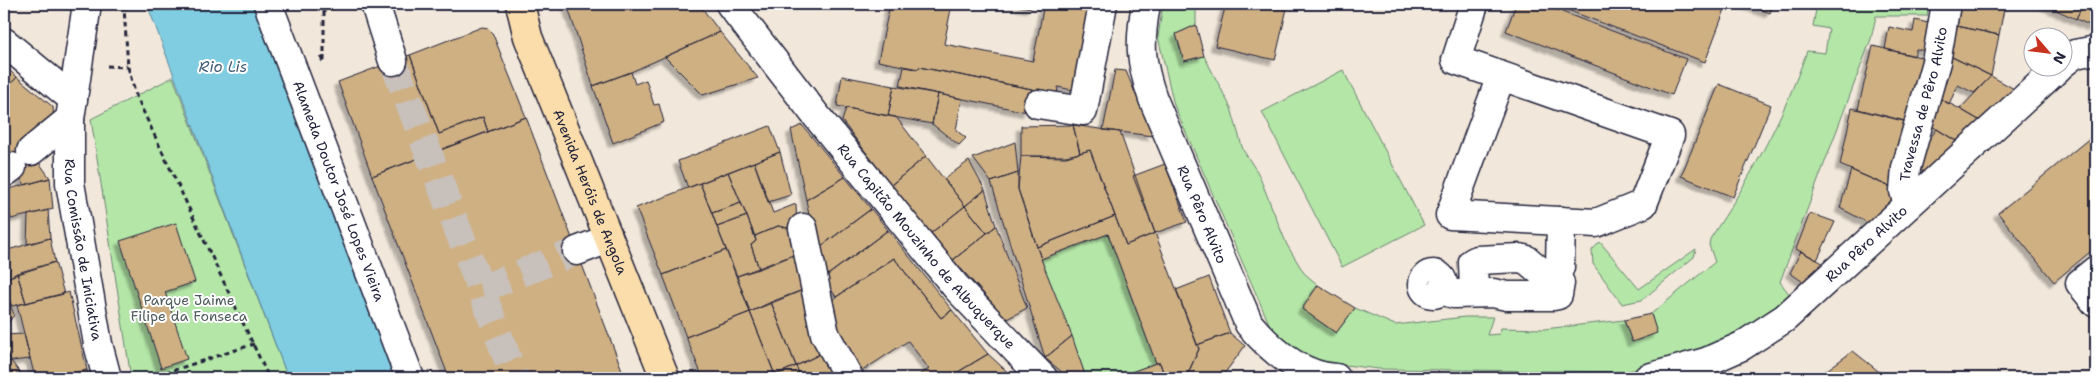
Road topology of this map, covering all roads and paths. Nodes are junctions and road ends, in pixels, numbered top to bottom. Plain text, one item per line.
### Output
1 (87, 4) edge
2 (136, 4) edge
3 (268, 4) edge
4 (324, 4) edge
5 (375, 4) edge
6 (520, 4) edge
7 (730, 4) edge
8 (1104, 4) edge
9 (1146, 4) edge
10 (1474, 4) edge
11 (1946, 4) edge
12 (4, 42) edge
13 (2096, 50) edge
14 (2072, 56) edge
15 (393, 61) tunnel mouth
16 (324, 64) dead end
17 (104, 66) dead end
18 (128, 67) junction
19 (1501, 76) junction
20 (2047, 78) edge
21 (1038, 104) dead end
22 (71, 109) junction
23 (15, 164) edge
24 (1908, 205) junction
25 (1561, 221) junction
26 (803, 228) dead end
27 (608, 239) junction
28 (576, 251) tunnel mouth
29 (2096, 270) edge
30 (1558, 275) junction
31 (1474, 280) junction
32 (1441, 284) dead end
33 (2096, 303) edge
34 (254, 344) junction
35 (163, 376) edge
36 (107, 378) edge
37 (138, 378) edge
38 (269, 378) edge
39 (410, 378) edge
40 (665, 378) edge
41 (849, 378) edge
42 (1043, 378) edge
43 (1336, 378) edge
44 (1648, 378) edge

1 - 22 street, Rua Comissão de Iniciativa
2 - 18 path
3 - 39 street, Alameda Doutor José Lopes Vieira
4 - 16 path
5 - 15 street
6 - 27 main road, Avenida Heróis de Angola
7 - 42 street, Rua Capitão Mouzinho de Albuquerque
8 - 21 street
9 - 43 street, Rua Pêro Alvito
10 - 19 street
11 - 24 street, Travessa de Pêro Alvito
12 - 22 street
13 - 14 street
17 - 18 path
18 - 34 path
19 - 25 street
19 - 25 street
20 - 24 street, Rua Pêro Alvito
22 - 23 street
22 - 36 street, Rua Comissão de Iniciativa
24 - 44 street, Rua Pêro Alvito
25 - 30 street
26 - 41 street
27 - 28 street
27 - 40 main road, Avenida Heróis de Angola
29 - 33 street
30 - 31 street
30 - 31 street
31 - 32 street
34 - 35 path
34 - 38 path
35 - 37 path

